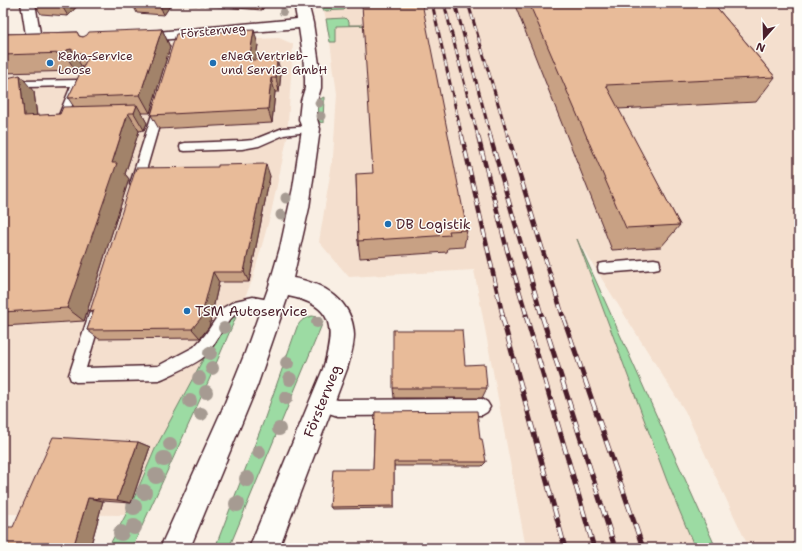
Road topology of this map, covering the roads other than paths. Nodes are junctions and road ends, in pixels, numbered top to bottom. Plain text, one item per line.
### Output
1 (28, 3) edge
2 (301, 3) edge
3 (306, 23) junction
4 (125, 38) edge
5 (71, 39) edge
6 (3, 88) edge
7 (163, 96) edge
8 (77, 120) edge
9 (311, 129) junction
10 (185, 147) dead end
11 (133, 193) edge
12 (654, 264) dead end
13 (604, 268) dead end
14 (277, 295) junction
15 (97, 307) edge
16 (321, 404) junction
17 (482, 407) dead end
18 (175, 548) edge
19 (264, 548) edge

1 - 5 street
2 - 3 street
3 - 4 street, Försterweg
3 - 9 street
6 - 8 lane
7 - 11 lane
9 - 10 lane
9 - 14 street
12 - 13 lane
14 - 15 lane
14 - 16 street, Försterweg
14 - 18 street
16 - 17 lane
16 - 19 street, Försterweg

